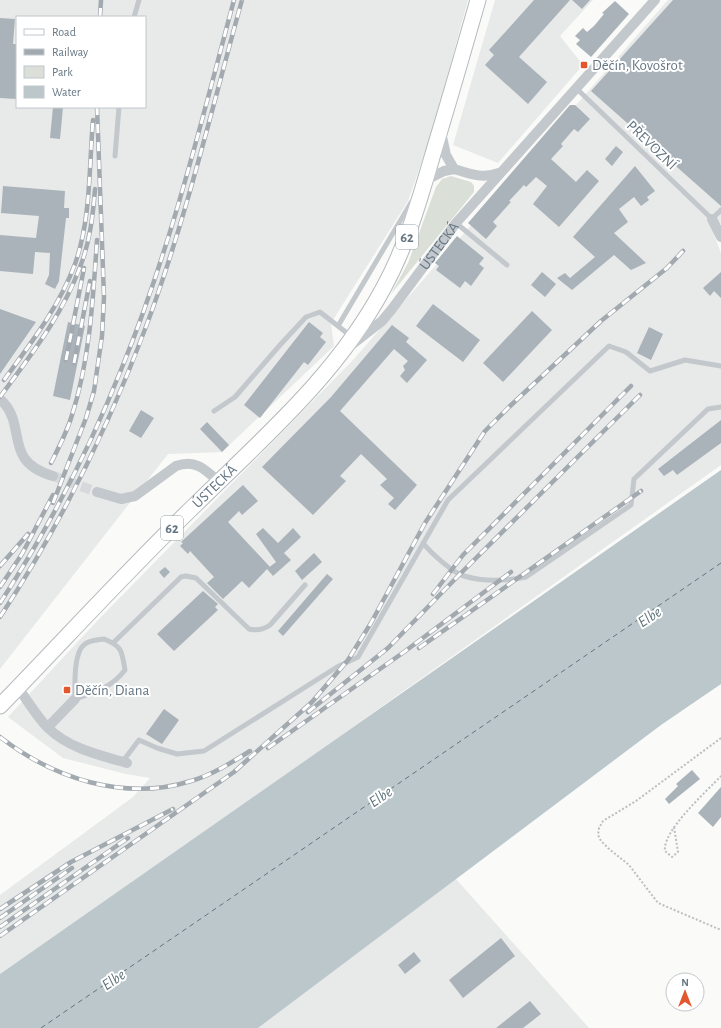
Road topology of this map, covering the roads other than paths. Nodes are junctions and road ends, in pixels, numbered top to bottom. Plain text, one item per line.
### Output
1 (139, 0) edge
2 (478, 0) edge
3 (655, 0) edge
4 (134, 16) edge
5 (575, 88) junction
6 (119, 108) edge
7 (441, 128) junction
8 (114, 156) dead end
9 (454, 169) junction
10 (499, 173) junction
11 (426, 180) junction
12 (721, 210) edge
13 (712, 220) junction
14 (456, 223) junction
15 (721, 238) edge
16 (507, 265) dead end
17 (338, 326) junction
18 (352, 338) junction
19 (344, 351) junction
20 (721, 366) edge
21 (0, 398) edge
22 (721, 407) edge
23 (214, 411) dead end
24 (52, 476) tunnel mouth
25 (218, 482) junction
26 (97, 492) tunnel mouth
27 (423, 543) junction
28 (305, 585) dead end
29 (113, 643) junction
30 (18, 688) junction
31 (75, 699) junction
32 (0, 706) edge
33 (48, 727) junction
34 (125, 762) joint

1 - 4 lane
2 - 7 main road, 62
3 - 5 street, ÚSTECKÁ
5 - 10 street, ÚSTECKÁ
5 - 13 lane, PŘEVOZNÍ
6 - 8 lane
7 - 9 street
7 - 11 main road, ÚSTECKÁ / 62
9 - 10 street
9 - 11 street
10 - 14 street, ÚSTECKÁ
11 - 17 lane
11 - 18 main road, ÚSTECKÁ / 62
12 - 13 lane
13 - 15 street
14 - 16 lane
14 - 19 street, ÚSTECKÁ
17 - 18 lane
17 - 23 lane
18 - 19 main road, ÚSTECKÁ / 62
19 - 25 main road, ÚSTECKÁ / 62
20 - 27 lane
21 - 24 street
22 - 27 lane
25 - 26 street
25 - 30 main road, ÚSTECKÁ / 62
27 - 34 lane
28 - 29 lane
29 - 31 lane
29 - 31 lane
30 - 32 main road, ÚSTECKÁ / 62
30 - 33 street
31 - 33 street
33 - 34 street

